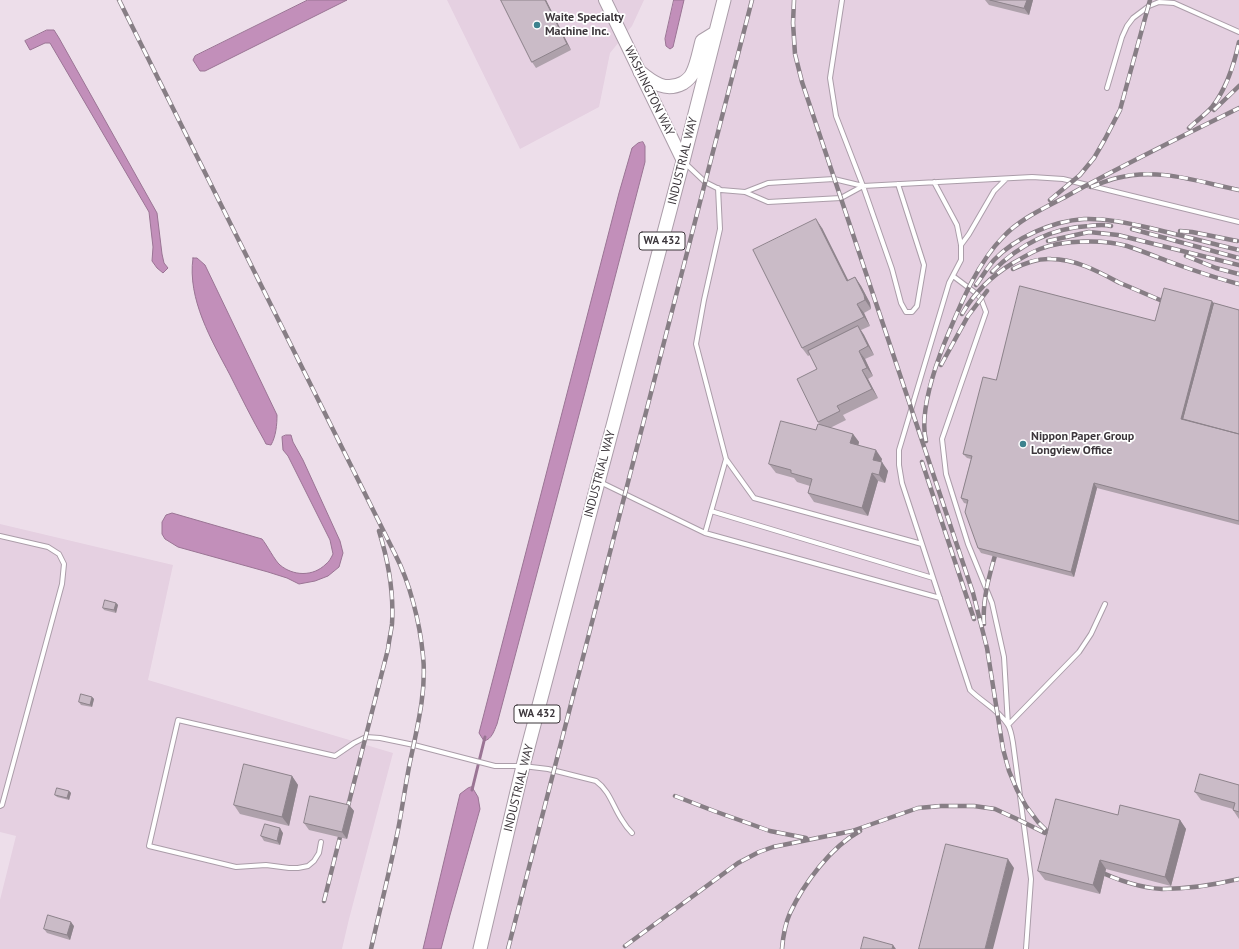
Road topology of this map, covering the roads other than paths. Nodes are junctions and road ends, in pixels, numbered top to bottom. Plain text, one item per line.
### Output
1 (724, 0) edge
2 (842, 0) edge
3 (608, 1) edge
4 (1239, 32) edge
5 (715, 34) junction
6 (640, 72) junction
7 (1107, 88) dead end
8 (683, 161) junction
9 (1006, 178) junction
10 (934, 182) junction
11 (898, 184) junction
12 (863, 186) junction
13 (718, 188) junction
14 (745, 192) junction
15 (1239, 222) edge
16 (961, 246) junction
17 (952, 276) junction
18 (726, 459) junction
19 (598, 481) junction
20 (712, 511) junction
21 (705, 533) junction
22 (0, 536) edge
23 (922, 544) junction
24 (933, 578) junction
25 (940, 598) junction
26 (1105, 604) dead end
27 (1008, 725) junction
28 (524, 766) junction
29 (0, 806) edge
30 (632, 833) dead end
31 (321, 842) dead end
32 (480, 949) edge
33 (1026, 949) edge

1 - 5 main road, INDUSTRIAL WAY / WA 432
2 - 12 lane
3 - 6 main road, WASHINGTON WAY
4 - 7 lane
5 - 6 main road
5 - 8 main road, INDUSTRIAL WAY / WA 432
6 - 8 main road, WASHINGTON WAY
8 - 13 lane
8 - 19 main road, INDUSTRIAL WAY / WA 432
9 - 10 lane
9 - 15 lane
9 - 16 lane
10 - 11 lane
10 - 16 lane
11 - 12 lane
11 - 12 lane
12 - 14 lane
12 - 14 lane
13 - 14 lane
13 - 18 lane
16 - 17 lane
17 - 23 lane
17 - 27 lane
18 - 20 lane
18 - 23 lane
19 - 21 lane
19 - 28 main road, INDUSTRIAL WAY / WA 432
20 - 21 lane
20 - 24 lane
21 - 25 lane
22 - 29 lane
23 - 24 lane
24 - 25 lane
25 - 27 lane
26 - 27 lane
27 - 33 lane
28 - 30 lane
28 - 31 lane
28 - 32 main road, INDUSTRIAL WAY / WA 432

